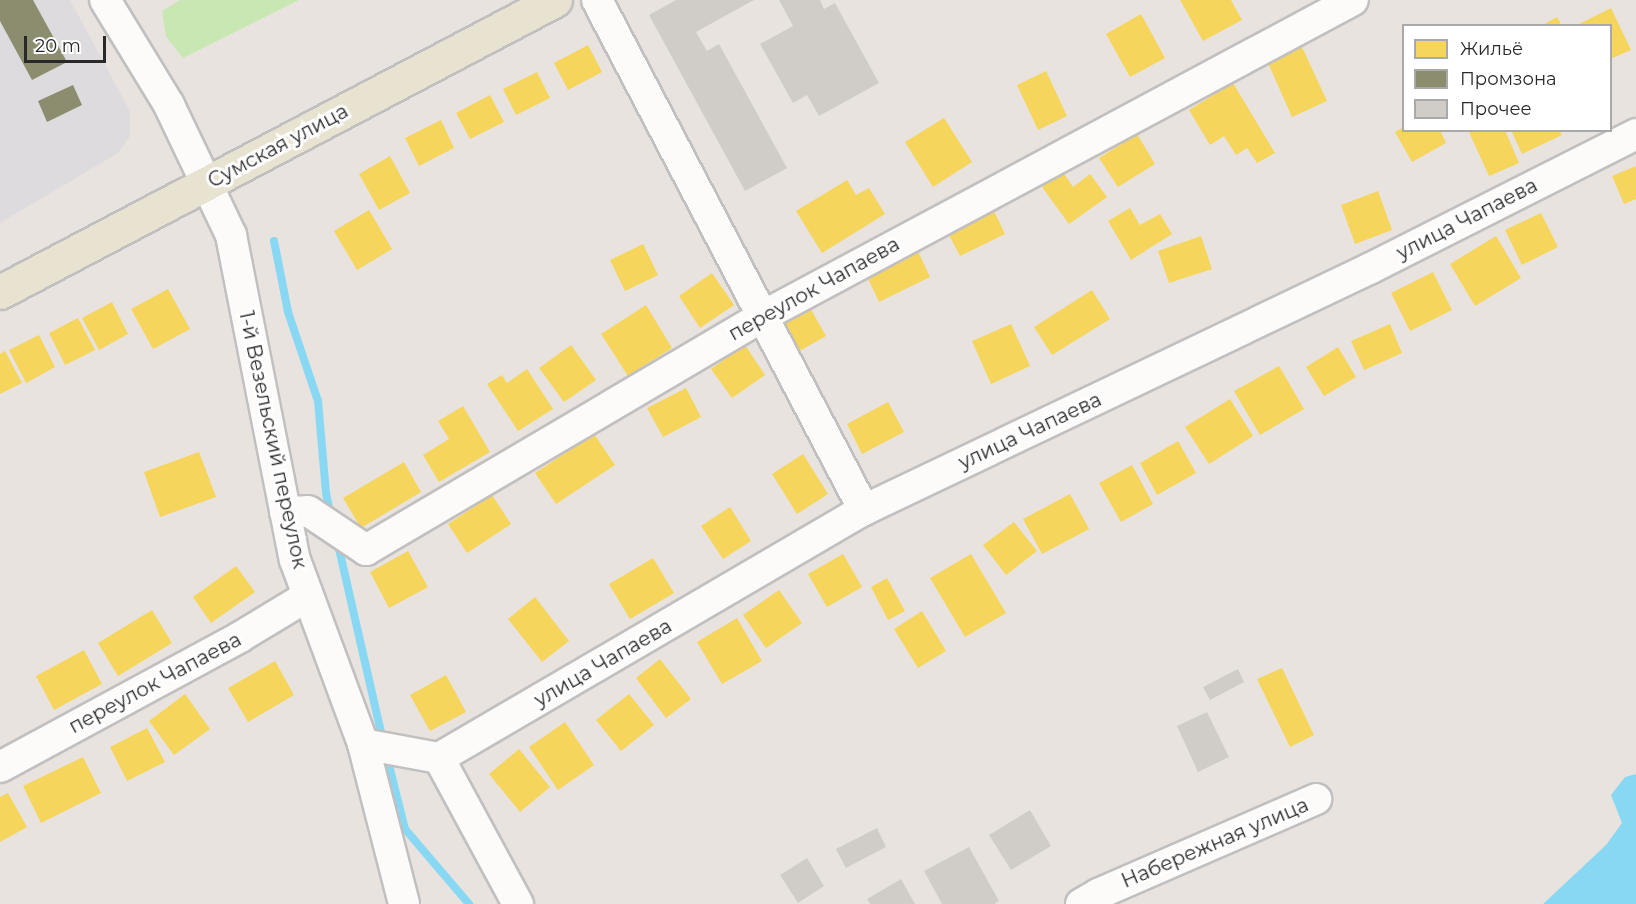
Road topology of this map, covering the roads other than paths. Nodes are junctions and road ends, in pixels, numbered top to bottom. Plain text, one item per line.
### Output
1 (105, 0) edge
2 (555, 0) edge
3 (597, 0) edge
4 (1353, 0) edge
5 (1636, 134) edge
6 (206, 183) junction
7 (0, 291) edge
8 (763, 316) junction
9 (864, 510) junction
10 (285, 512) junction
11 (308, 596) junction
12 (363, 744) junction
13 (439, 758) junction
14 (0, 767) edge
15 (1317, 799) dead end
16 (404, 904) edge
17 (518, 904) edge
18 (1081, 904) edge

1 - 6 street, 1-й Везельский переулок
2 - 6 main road, Сумская улица
3 - 8 street
4 - 8 street, переулок Чапаева
5 - 9 street, улица Чапаева
6 - 7 main road, Сумская улица
6 - 10 street, 1-й Везельский переулок
8 - 9 street
8 - 10 street, переулок Чапаева
9 - 13 street, улица Чапаева
10 - 11 street, 1-й Везельский переулок
11 - 12 street, 1-й Везельский переулок
11 - 14 street, переулок Чапаева
12 - 13 street
12 - 16 street, 1-й Везельский переулок
13 - 17 street
15 - 18 street, Набережная улица

